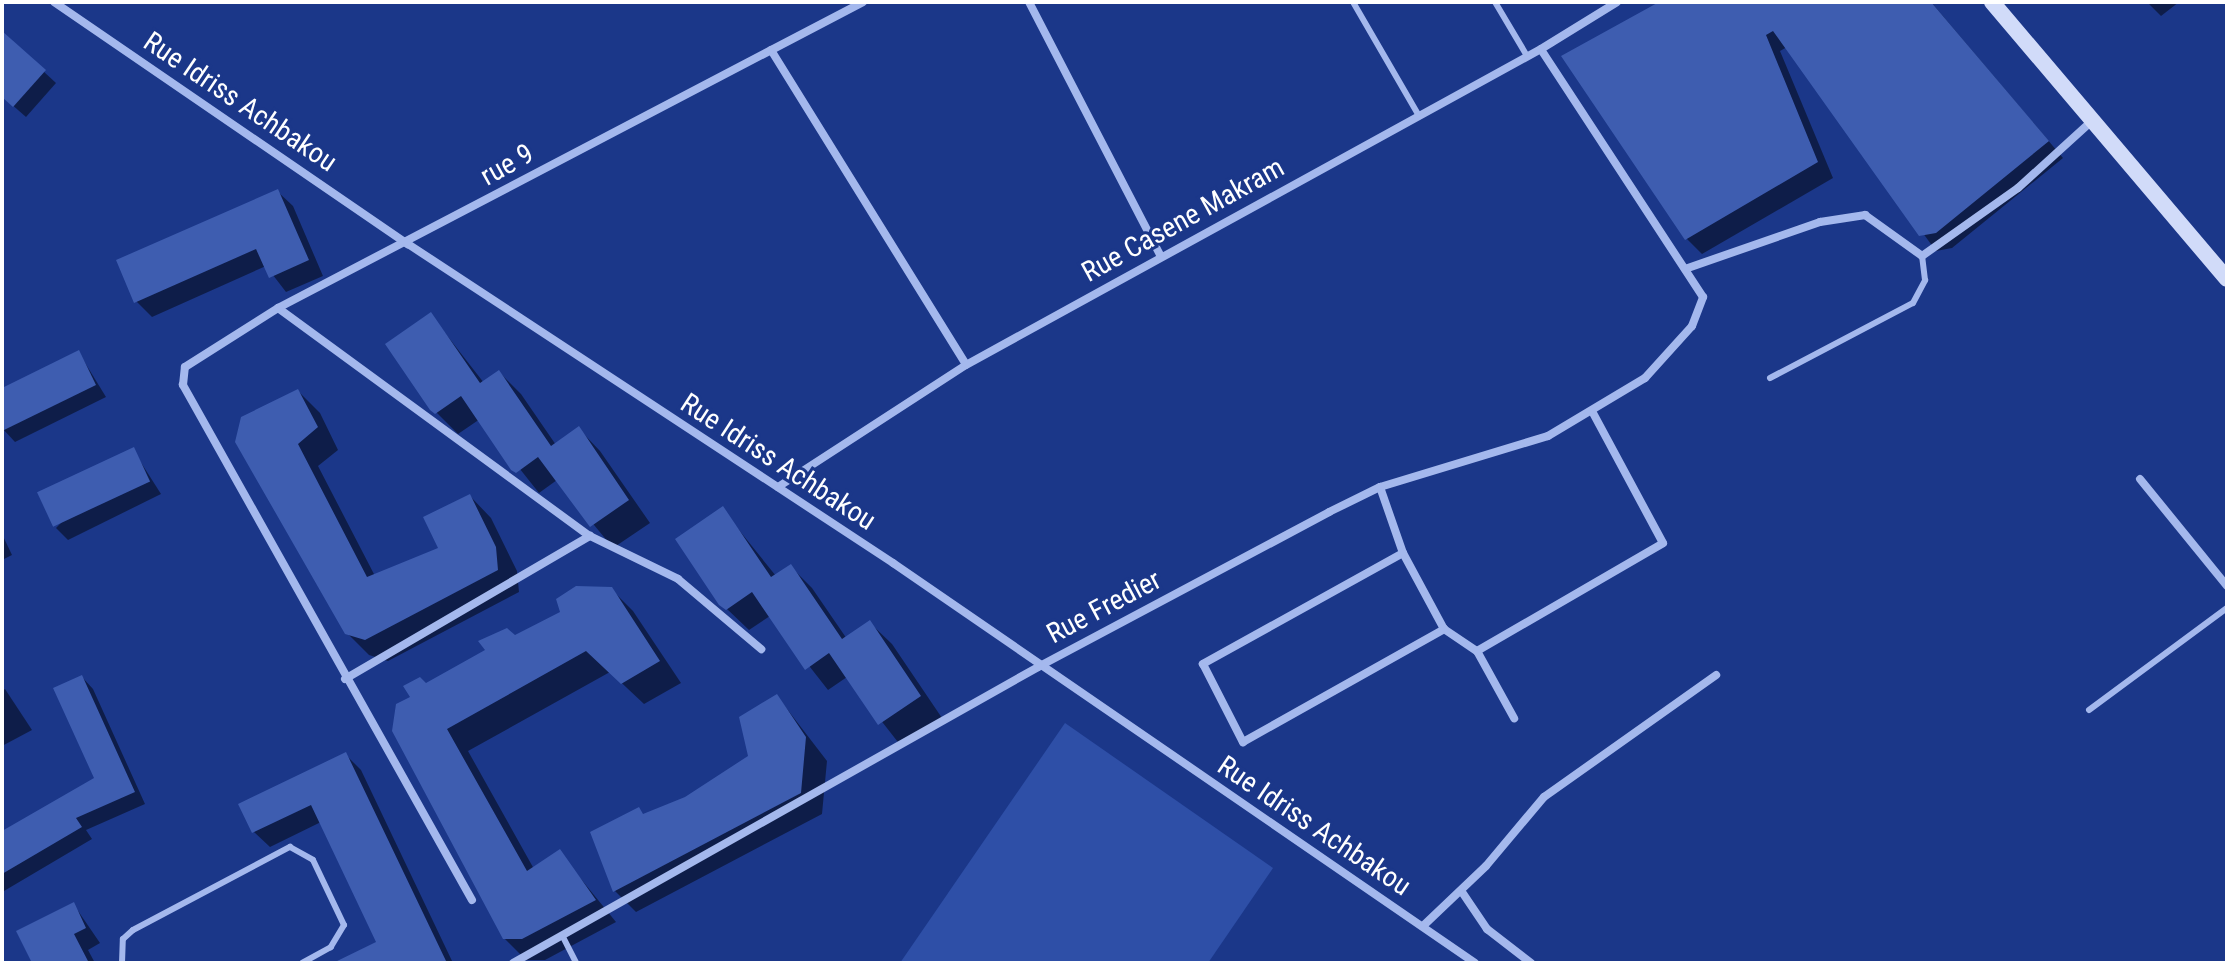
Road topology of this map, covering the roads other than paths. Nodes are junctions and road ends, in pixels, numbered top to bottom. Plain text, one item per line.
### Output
1 (54, 2) edge
2 (863, 2) edge
3 (1029, 2) edge
4 (1353, 2) edge
5 (1495, 2) edge
6 (1617, 2) edge
7 (1992, 2) edge
8 (1541, 49) junction
9 (771, 50) junction
10 (1527, 56) junction
11 (1419, 116) junction
12 (2092, 121) junction
13 (408, 244) junction
14 (1922, 256) junction
15 (1161, 257) junction
16 (1685, 269) junction
17 (2227, 279) edge
18 (278, 308) junction
19 (966, 365) junction
20 (1770, 378) dead end
21 (1593, 413) junction
22 (2140, 479) dead end
23 (778, 487) junction
24 (1380, 487) junction
25 (590, 536) junction
26 (1403, 553) junction
27 (2227, 586) edge
28 (2227, 608) edge
29 (1444, 629) junction
30 (761, 649) dead end
31 (1477, 651) junction
32 (1038, 667) junction
33 (1716, 675) dead end
34 (345, 679) junction
35 (2089, 710) dead end
36 (1514, 718) dead end
37 (1462, 892) junction
38 (472, 900) dead end
39 (1423, 926) junction
40 (562, 935) junction
41 (122, 963) edge
42 (302, 963) edge
43 (513, 963) edge
44 (576, 963) edge
45 (1475, 963) edge
46 (1531, 963) edge

1 - 13 street, Rue Idriss Achbakou
2 - 9 street, rue 9
3 - 15 street
4 - 11 lane
5 - 10 lane
6 - 8 street, Rue Casene Makram
7 - 12 street
8 - 10 street, Rue Casene Makram
8 - 16 street
9 - 13 street, rue 9
9 - 19 street
10 - 11 street, Rue Casene Makram
11 - 15 street, Rue Casene Makram
12 - 14 street
12 - 17 street
13 - 18 street, rue 9
13 - 23 street, Rue Idriss Achbakou
14 - 16 street
14 - 20 lane
15 - 19 street, Rue Casene Makram
16 - 21 street, Rue Fredier
18 - 25 street
18 - 34 street, rue 9
19 - 23 street, Rue Casene Makram
21 - 24 street, Rue Fredier
21 - 31 street
22 - 27 street
23 - 32 street, Rue Idriss Achbakou
24 - 26 street
24 - 32 street, Rue Fredier
25 - 30 street
25 - 34 street
26 - 29 street
26 - 29 street
28 - 35 lane
29 - 31 street
31 - 36 street
32 - 39 street, Rue Idriss Achbakou
32 - 40 street, Rue Fredier
33 - 37 street
34 - 38 street
37 - 39 street
37 - 46 street
39 - 45 street, Rue Idriss Achbakou
40 - 43 street, Rue Fredier
40 - 44 lane
41 - 42 lane

